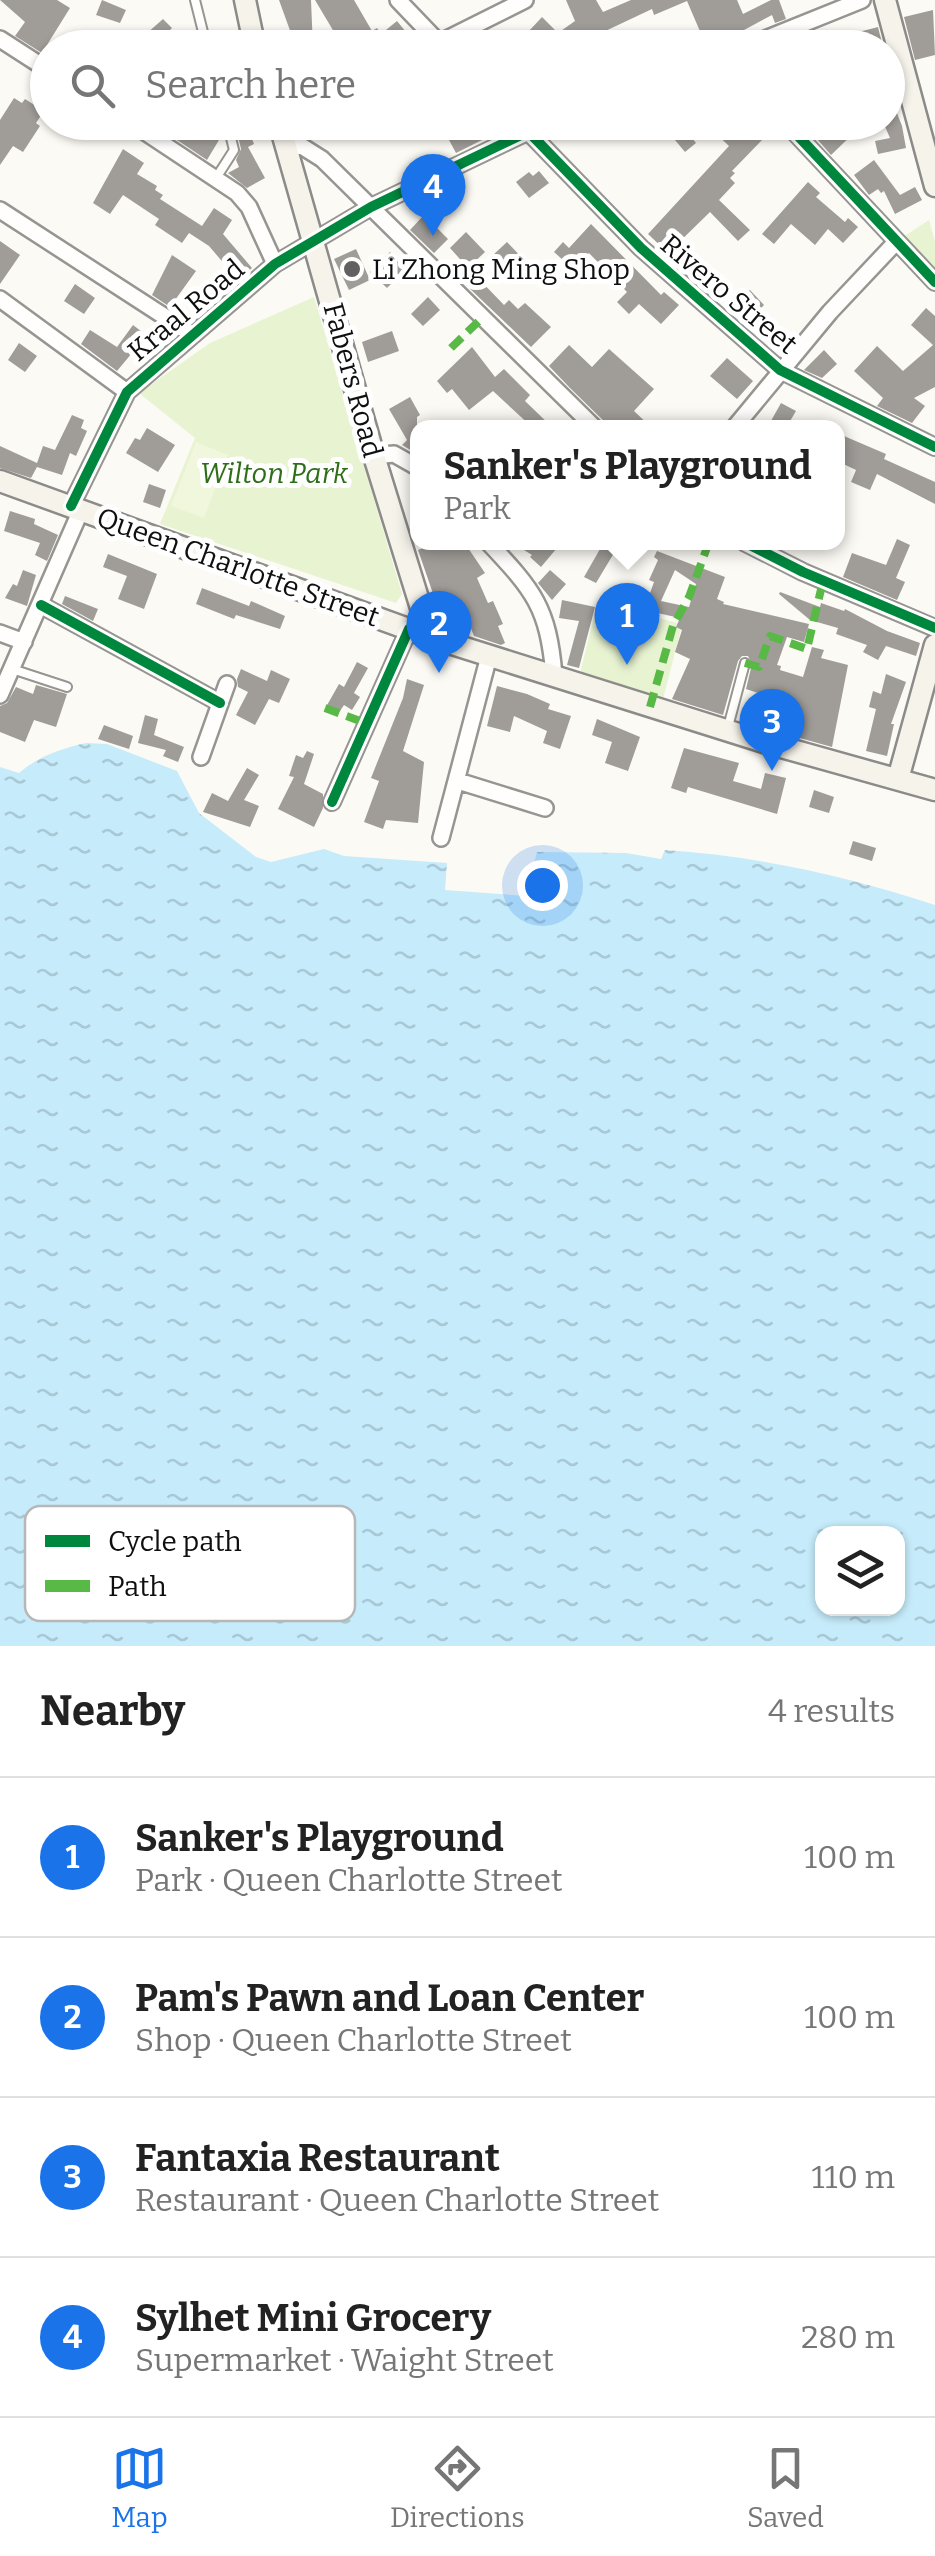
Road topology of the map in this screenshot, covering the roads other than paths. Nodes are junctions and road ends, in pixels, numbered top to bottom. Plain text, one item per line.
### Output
1 (195, 0) edge
2 (245, 0) edge
3 (398, 0) edge
4 (525, 0) edge
5 (862, 0) edge
6 (886, 0) edge
7 (202, 30) edge
8 (251, 30) edge
9 (427, 30) edge
10 (470, 30) edge
11 (788, 30) edge
12 (894, 30) edge
13 (0, 39) edge
14 (30, 58) edge
15 (905, 71) edge
16 (158, 140) edge
17 (232, 140) edge
18 (285, 140) edge
19 (497, 140) edge
20 (537, 140) edge
21 (802, 140) edge
22 (286, 144) junction
23 (216, 178) junction
24 (934, 179) edge
25 (370, 207) junction
26 (0, 210) edge
27 (315, 241) junction
28 (896, 242) junction
29 (276, 264) junction
30 (935, 282) edge
31 (0, 298) edge
32 (193, 335) junction
33 (780, 370) junction
34 (128, 392) junction
35 (579, 412) junction
36 (573, 420) edge
37 (586, 420) edge
38 (740, 420) edge
39 (935, 447) edge
40 (374, 456) junction
41 (410, 463) edge
42 (0, 481) edge
43 (76, 508) junction
44 (495, 550) edge
45 (760, 550) edge
46 (41, 605) junction
47 (409, 628) junction
48 (935, 628) edge
49 (0, 634) edge
50 (430, 637) junction
51 (24, 642) junction
52 (935, 644) edge
53 (489, 656) junction
54 (745, 664) dead end
55 (12, 668) junction
56 (554, 675) junction
57 (227, 684) dead end
58 (67, 688) dead end
59 (0, 695) edge
60 (220, 703) junction
61 (727, 731) junction
62 (200, 757) dead end
63 (898, 779) junction
64 (458, 781) junction
65 (935, 790) edge
66 (332, 802) dead end
67 (545, 808) dead end
68 (441, 838) dead end

1 - 7 lane
2 - 8 main road
3 - 9 street
4 - 10 street
5 - 11 street
6 - 12 main road
13 - 14 street
15 - 24 main road
16 - 23 street
17 - 23 lane
18 - 22 main road, Fabers Road
19 - 25 street, Kraal Road
20 - 33 street, Rivero Street
21 - 28 street
22 - 25 street
22 - 27 main road, Fabers Road
23 - 29 street
25 - 27 street, Kraal Road
25 - 35 street
26 - 32 street
27 - 29 street, Kraal Road
27 - 40 main road, Fabers Road
28 - 30 street
28 - 33 street
29 - 32 street, Kraal Road
31 - 34 street
32 - 34 street, Kraal Road
33 - 38 street
33 - 39 street, Rivero Street
34 - 43 street, Kraal Road
35 - 36 street
35 - 37 street
40 - 41 street
40 - 50 main road, Fabers Road
42 - 43 main road, Queen Charlotte Street
43 - 46 street, Kraal Road
43 - 47 main road, Queen Charlotte Street
44 - 56 street
45 - 48 street
46 - 51 street, Kraal Road
46 - 60 street
47 - 50 main road, Queen Charlotte Street
47 - 66 street
49 - 51 street
50 - 53 main road, Queen Charlotte Street
51 - 55 street, Kraal Road
52 - 63 main road
53 - 56 main road, Queen Charlotte Street
53 - 64 street
54 - 61 lane
55 - 58 lane
55 - 59 street, Kraal Road
56 - 61 main road, Queen Charlotte Street
57 - 60 street
60 - 62 street
61 - 63 main road, Queen Charlotte Street
63 - 65 main road, Queen Charlotte Street
64 - 67 street
64 - 68 street

